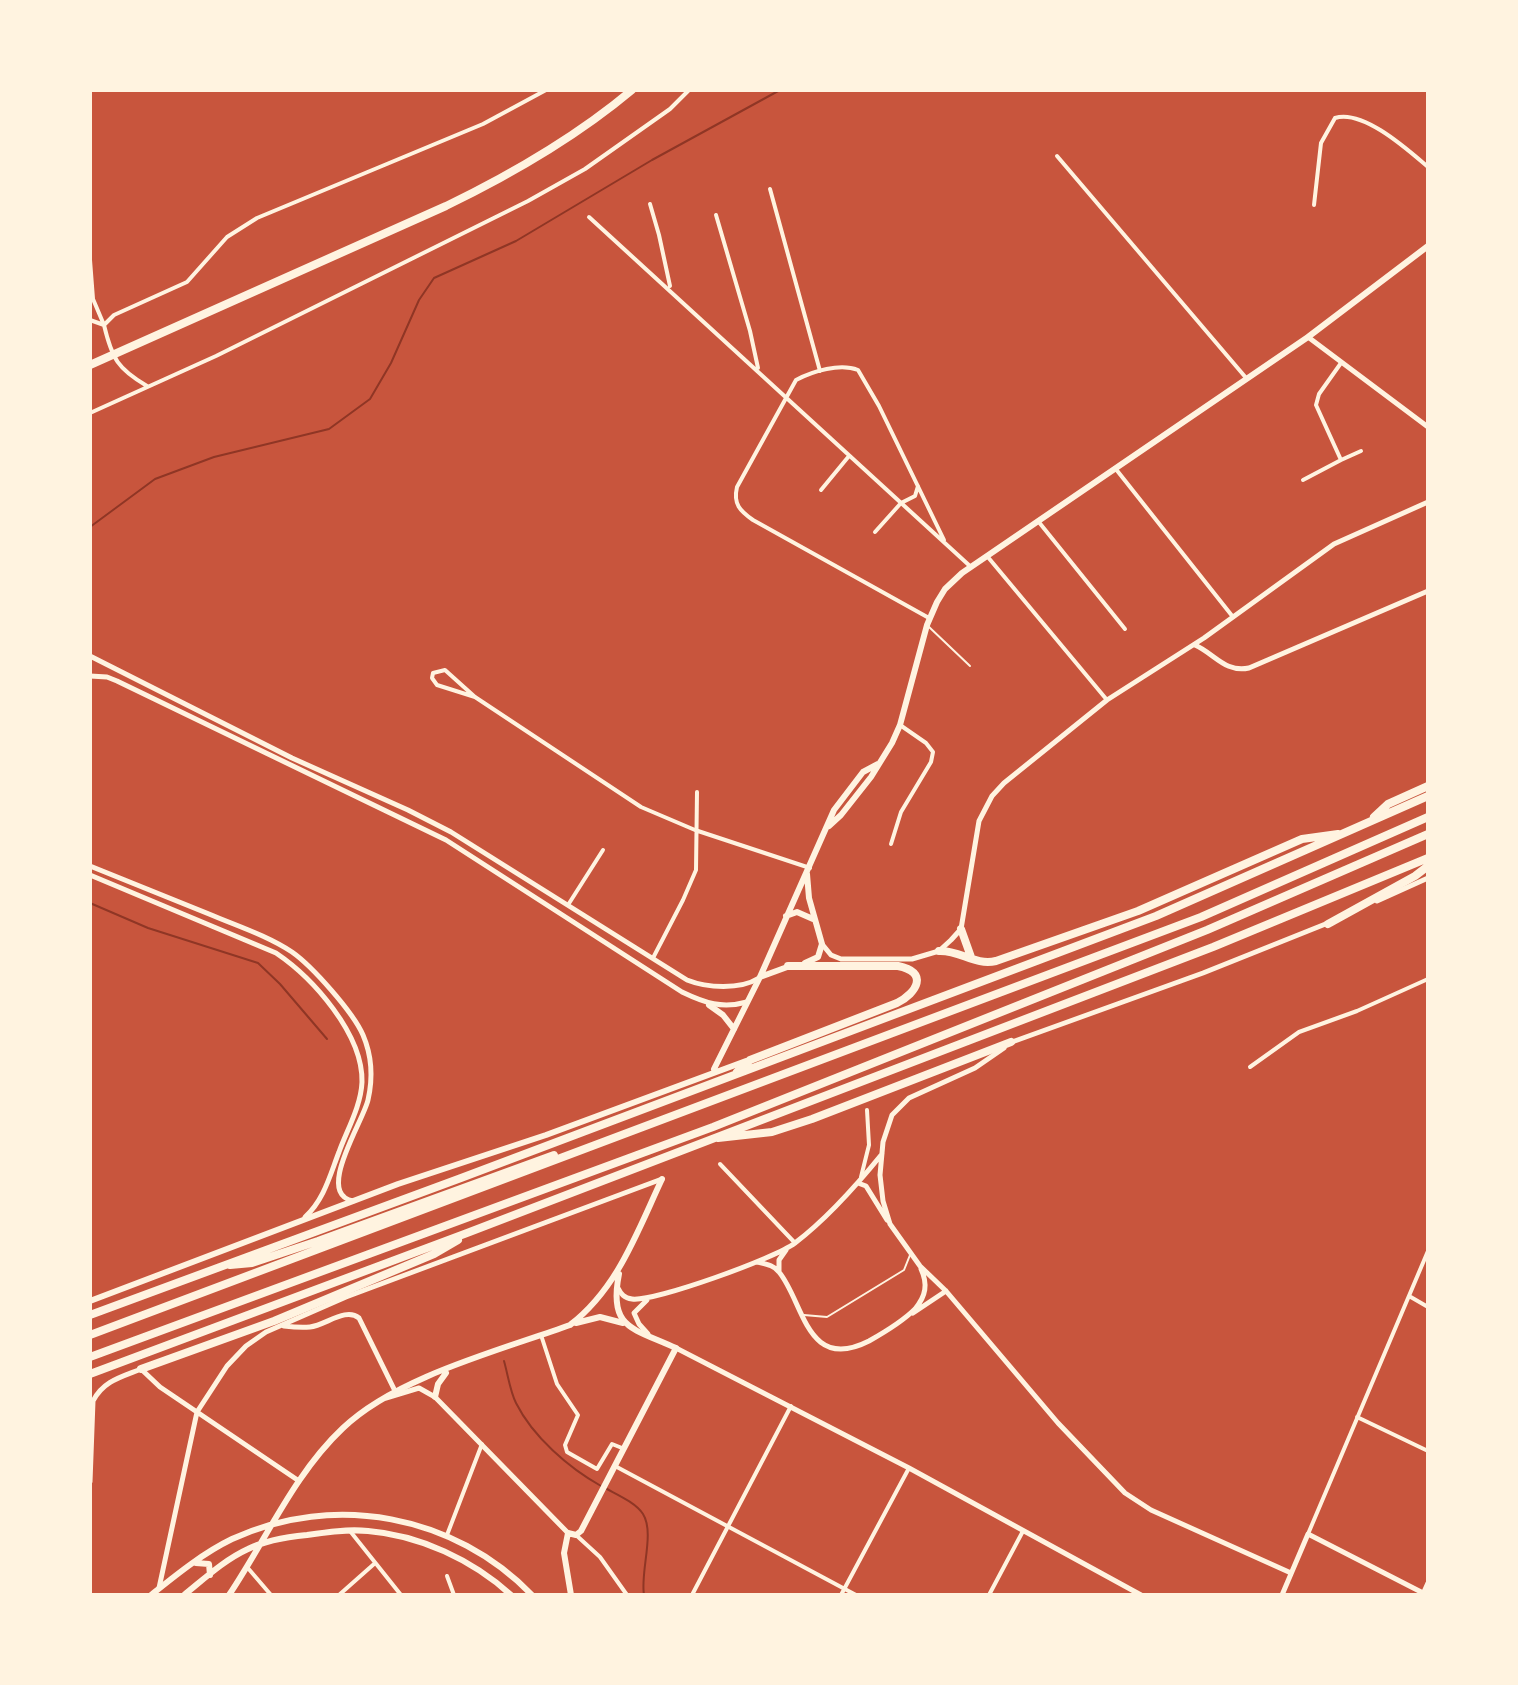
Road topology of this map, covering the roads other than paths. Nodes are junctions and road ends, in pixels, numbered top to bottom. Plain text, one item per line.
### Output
1 (546, 90) edge
2 (632, 90) edge
3 (689, 90) edge
4 (1057, 156) dead end
5 (1428, 167) edge
6 (770, 189) dead end
7 (650, 204) dead end
8 (1314, 205) dead end
9 (716, 215) dead end
10 (589, 217) dead end
11 (1428, 246) edge
12 (90, 260) edge
13 (670, 289) junction
14 (90, 320) edge
15 (104, 325) junction
16 (1308, 337) junction
17 (1341, 363) junction
18 (92, 364) edge
19 (758, 370) junction
20 (820, 371) junction
21 (1247, 379) junction
22 (147, 386) junction
23 (786, 398) junction
24 (90, 413) edge
25 (1428, 427) edge
26 (1361, 451) dead end
27 (849, 456) junction
28 (1341, 460) junction
29 (1115, 468) junction
30 (1303, 480) dead end
31 (918, 485) junction
32 (821, 490) dead end
33 (1428, 502) edge
34 (901, 503) junction
35 (1038, 521) junction
36 (875, 532) dead end
37 (944, 540) junction
38 (987, 556) junction
39 (971, 567) junction
40 (1428, 591) edge
41 (1234, 617) junction
42 (928, 622) junction
43 (1125, 629) dead end
44 (1204, 638) junction
45 (1194, 645) junction
46 (1210, 652) junction
47 (90, 656) edge
48 (970, 666) dead end
49 (90, 676) edge
50 (475, 697) junction
51 (1107, 700) junction
52 (900, 725) junction
53 (1428, 786) edge
54 (697, 792) dead end
55 (1428, 796) edge
56 (1428, 817) edge
57 (1366, 824) junction
58 (695, 830) junction
59 (1346, 833) junction
60 (1428, 834) edge
61 (891, 844) dead end
62 (603, 850) dead end
63 (1428, 858) edge
64 (90, 866) edge
65 (1428, 866) edge
66 (808, 871) junction
67 (90, 875) edge
68 (1428, 878) edge
69 (568, 905) junction
70 (786, 916) junction
71 (813, 919) junction
72 (1328, 924) junction
73 (607, 929) junction
74 (961, 929) junction
75 (599, 940) junction
76 (822, 944) junction
77 (939, 951) junction
78 (653, 958) junction
79 (974, 961) junction
80 (788, 966) junction
81 (760, 977) junction
82 (1428, 979) edge
83 (688, 980) junction
84 (682, 992) junction
85 (748, 1002) junction
86 (709, 1005) junction
87 (734, 1029) junction
88 (1011, 1042) junction
89 (750, 1060) junction
90 (1250, 1067) dead end
91 (714, 1069) dead end
92 (734, 1075) junction
93 (867, 1110) dead end
94 (710, 1139) junction
95 (581, 1151) junction
96 (882, 1154) junction
97 (720, 1164) dead end
98 (662, 1179) joint
99 (858, 1183) junction
100 (354, 1201) junction
101 (297, 1223) junction
102 (890, 1224) junction
103 (467, 1233) junction
104 (795, 1243) junction
105 (787, 1249) junction
106 (1428, 1251) edge
107 (911, 1252) junction
108 (756, 1261) junction
109 (220, 1266) junction
110 (920, 1266) junction
111 (620, 1267) junction
112 (779, 1272) junction
113 (617, 1283) junction
114 (946, 1291) junction
115 (1409, 1296) junction
116 (651, 1297) junction
117 (90, 1301) edge
118 (1428, 1307) edge
119 (799, 1313) junction
120 (90, 1315) edge
121 (906, 1318) junction
122 (626, 1324) junction
123 (570, 1325) junction
124 (279, 1326) junction
125 (648, 1334) junction
126 (90, 1335) edge
127 (541, 1335) junction
128 (676, 1348) junction
129 (90, 1357) edge
130 (452, 1368) junction
131 (141, 1369) junction
132 (90, 1374) edge
133 (396, 1393) junction
134 (435, 1397) junction
135 (385, 1398) junction
136 (791, 1406) junction
137 (197, 1412) junction
138 (1357, 1417) junction
139 (482, 1444) junction
140 (622, 1448) junction
141 (1428, 1451) edge
142 (613, 1465) junction
143 (909, 1468) junction
144 (90, 1482) edge
145 (301, 1482) junction
146 (279, 1513) junction
147 (340, 1516) junction
148 (281, 1523) junction
149 (271, 1525) junction
150 (727, 1527) junction
151 (583, 1529) junction
152 (350, 1531) junction
153 (367, 1531) junction
154 (1023, 1531) junction
155 (326, 1532) junction
156 (568, 1533) junction
157 (1308, 1534) junction
158 (447, 1535) junction
159 (576, 1535) junction
160 (287, 1537) junction
161 (261, 1544) junction
162 (364, 1546) junction
163 (591, 1548) junction
164 (194, 1563) junction
165 (374, 1564) junction
166 (247, 1567) junction
167 (1291, 1573) junction
168 (210, 1575) junction
169 (447, 1576) dead end
170 (1428, 1583) edge
171 (844, 1588) junction
172 (159, 1589) junction
173 (1425, 1594) edge
174 (151, 1595) edge
175 (184, 1595) edge
176 (229, 1595) edge
177 (271, 1595) edge
178 (339, 1595) edge
179 (401, 1595) edge
180 (454, 1595) edge
181 (511, 1595) edge
182 (532, 1595) edge
183 (571, 1595) edge
184 (627, 1595) edge
185 (692, 1595) edge
186 (841, 1595) edge
187 (856, 1595) edge
188 (989, 1595) edge
189 (1141, 1595) edge
190 (1282, 1595) edge

1 - 15 street
2 - 18 highway
3 - 22 street
4 - 21 street
5 - 8 street
6 - 20 street
7 - 13 street
9 - 19 street
10 - 13 street
11 - 16 main road
12 - 15 street
13 - 19 street
14 - 15 street
15 - 22 street
16 - 17 street
16 - 21 main road
17 - 25 street
17 - 28 street
19 - 23 street
20 - 23 street
20 - 31 street
21 - 29 main road
22 - 24 street
23 - 27 street
23 - 42 street
26 - 28 street
27 - 32 street
27 - 34 street
28 - 30 street
29 - 35 main road
29 - 41 street
31 - 34 street
31 - 37 street
33 - 41 street
34 - 36 street
34 - 37 street
35 - 38 main road
35 - 43 street
37 - 39 street
38 - 39 main road
38 - 51 street
39 - 42 main road
40 - 46 street
41 - 44 street
42 - 48 lane
42 - 52 main road
44 - 45 street
44 - 46 street
45 - 46 street
45 - 51 street
47 - 69 street
49 - 75 street
50 - 50 street
50 - 58 street
51 - 74 street
52 - 61 street
52 - 66 main road
53 - 57 highway
54 - 58 street
55 - 57 highway
56 - 95 highway
57 - 59 highway
58 - 66 street
58 - 78 street
59 - 79 highway
59 - 92 highway
60 - 129 highway
62 - 69 street
63 - 94 highway
64 - 100 street
65 - 72 highway
66 - 70 main road
66 - 71 main road
67 - 101 street
68 - 72 street
69 - 73 street
70 - 71 main road
70 - 81 main road
71 - 76 main road
72 - 88 street
73 - 75 street
73 - 78 street
74 - 77 street
74 - 79 highway
75 - 84 street
76 - 77 street
76 - 80 main road
77 - 79 highway
78 - 83 street
80 - 81 main road
80 - 89 highway
81 - 83 street
81 - 85 main road
82 - 90 street
83 - 84 street
84 - 86 street
85 - 86 street
85 - 87 main road
86 - 87 main road
87 - 91 main road
88 - 94 highway
88 - 96 street
89 - 92 highway
89 - 100 main road
92 - 109 highway
93 - 99 street
94 - 103 highway
95 - 109 highway
95 - 126 highway
96 - 99 street
96 - 102 street
97 - 104 street
98 - 111 main road
98 - 124 street
99 - 102 street
99 - 104 street
100 - 101 main road
101 - 117 main road
102 - 107 street
103 - 131 highway
103 - 132 highway
104 - 105 street
105 - 108 street
105 - 112 street
106 - 115 street
107 - 110 street
107 - 119 lane
108 - 112 street
108 - 116 street
109 - 120 highway
110 - 114 street
110 - 121 street
111 - 113 main road
111 - 123 main road
112 - 119 street
113 - 116 street
113 - 122 main road
114 - 121 street
114 - 167 street
115 - 118 street
115 - 138 street
116 - 125 street
119 - 121 street
122 - 123 main road
122 - 125 main road
123 - 127 main road
124 - 133 street
124 - 137 street
125 - 128 main road
127 - 130 main road
127 - 140 street
128 - 136 street
128 - 140 main road
130 - 133 main road
130 - 134 main road
131 - 137 street
131 - 144 street
133 - 135 main road
134 - 135 street
134 - 139 street
135 - 145 main road
136 - 143 street
136 - 150 street
137 - 145 street
137 - 172 street
138 - 141 street
138 - 157 street
139 - 156 street
139 - 158 street
140 - 142 main road
142 - 150 street
142 - 151 main road
143 - 154 street
143 - 171 street
145 - 146 main road
146 - 148 main road
146 - 149 main road
147 - 148 main road
147 - 155 main road
147 - 158 main road
148 - 149 main road
148 - 160 main road
149 - 161 main road
149 - 164 main road
150 - 171 street
150 - 185 street
151 - 159 main road
151 - 163 street
152 - 153 main road
152 - 155 main road
152 - 162 street
153 - 162 street
153 - 181 main road
154 - 188 street
154 - 189 street
155 - 160 main road
156 - 159 main road
156 - 183 main road
157 - 167 street
157 - 173 street
158 - 182 main road
159 - 163 street
160 - 161 main road
161 - 166 main road
161 - 168 main road
162 - 165 street
163 - 184 street
164 - 168 main road
164 - 172 main road
165 - 178 street
165 - 179 street
166 - 176 main road
166 - 177 street
167 - 190 street
168 - 175 main road
169 - 180 street
170 - 173 street
171 - 186 street
171 - 187 street
172 - 174 main road

